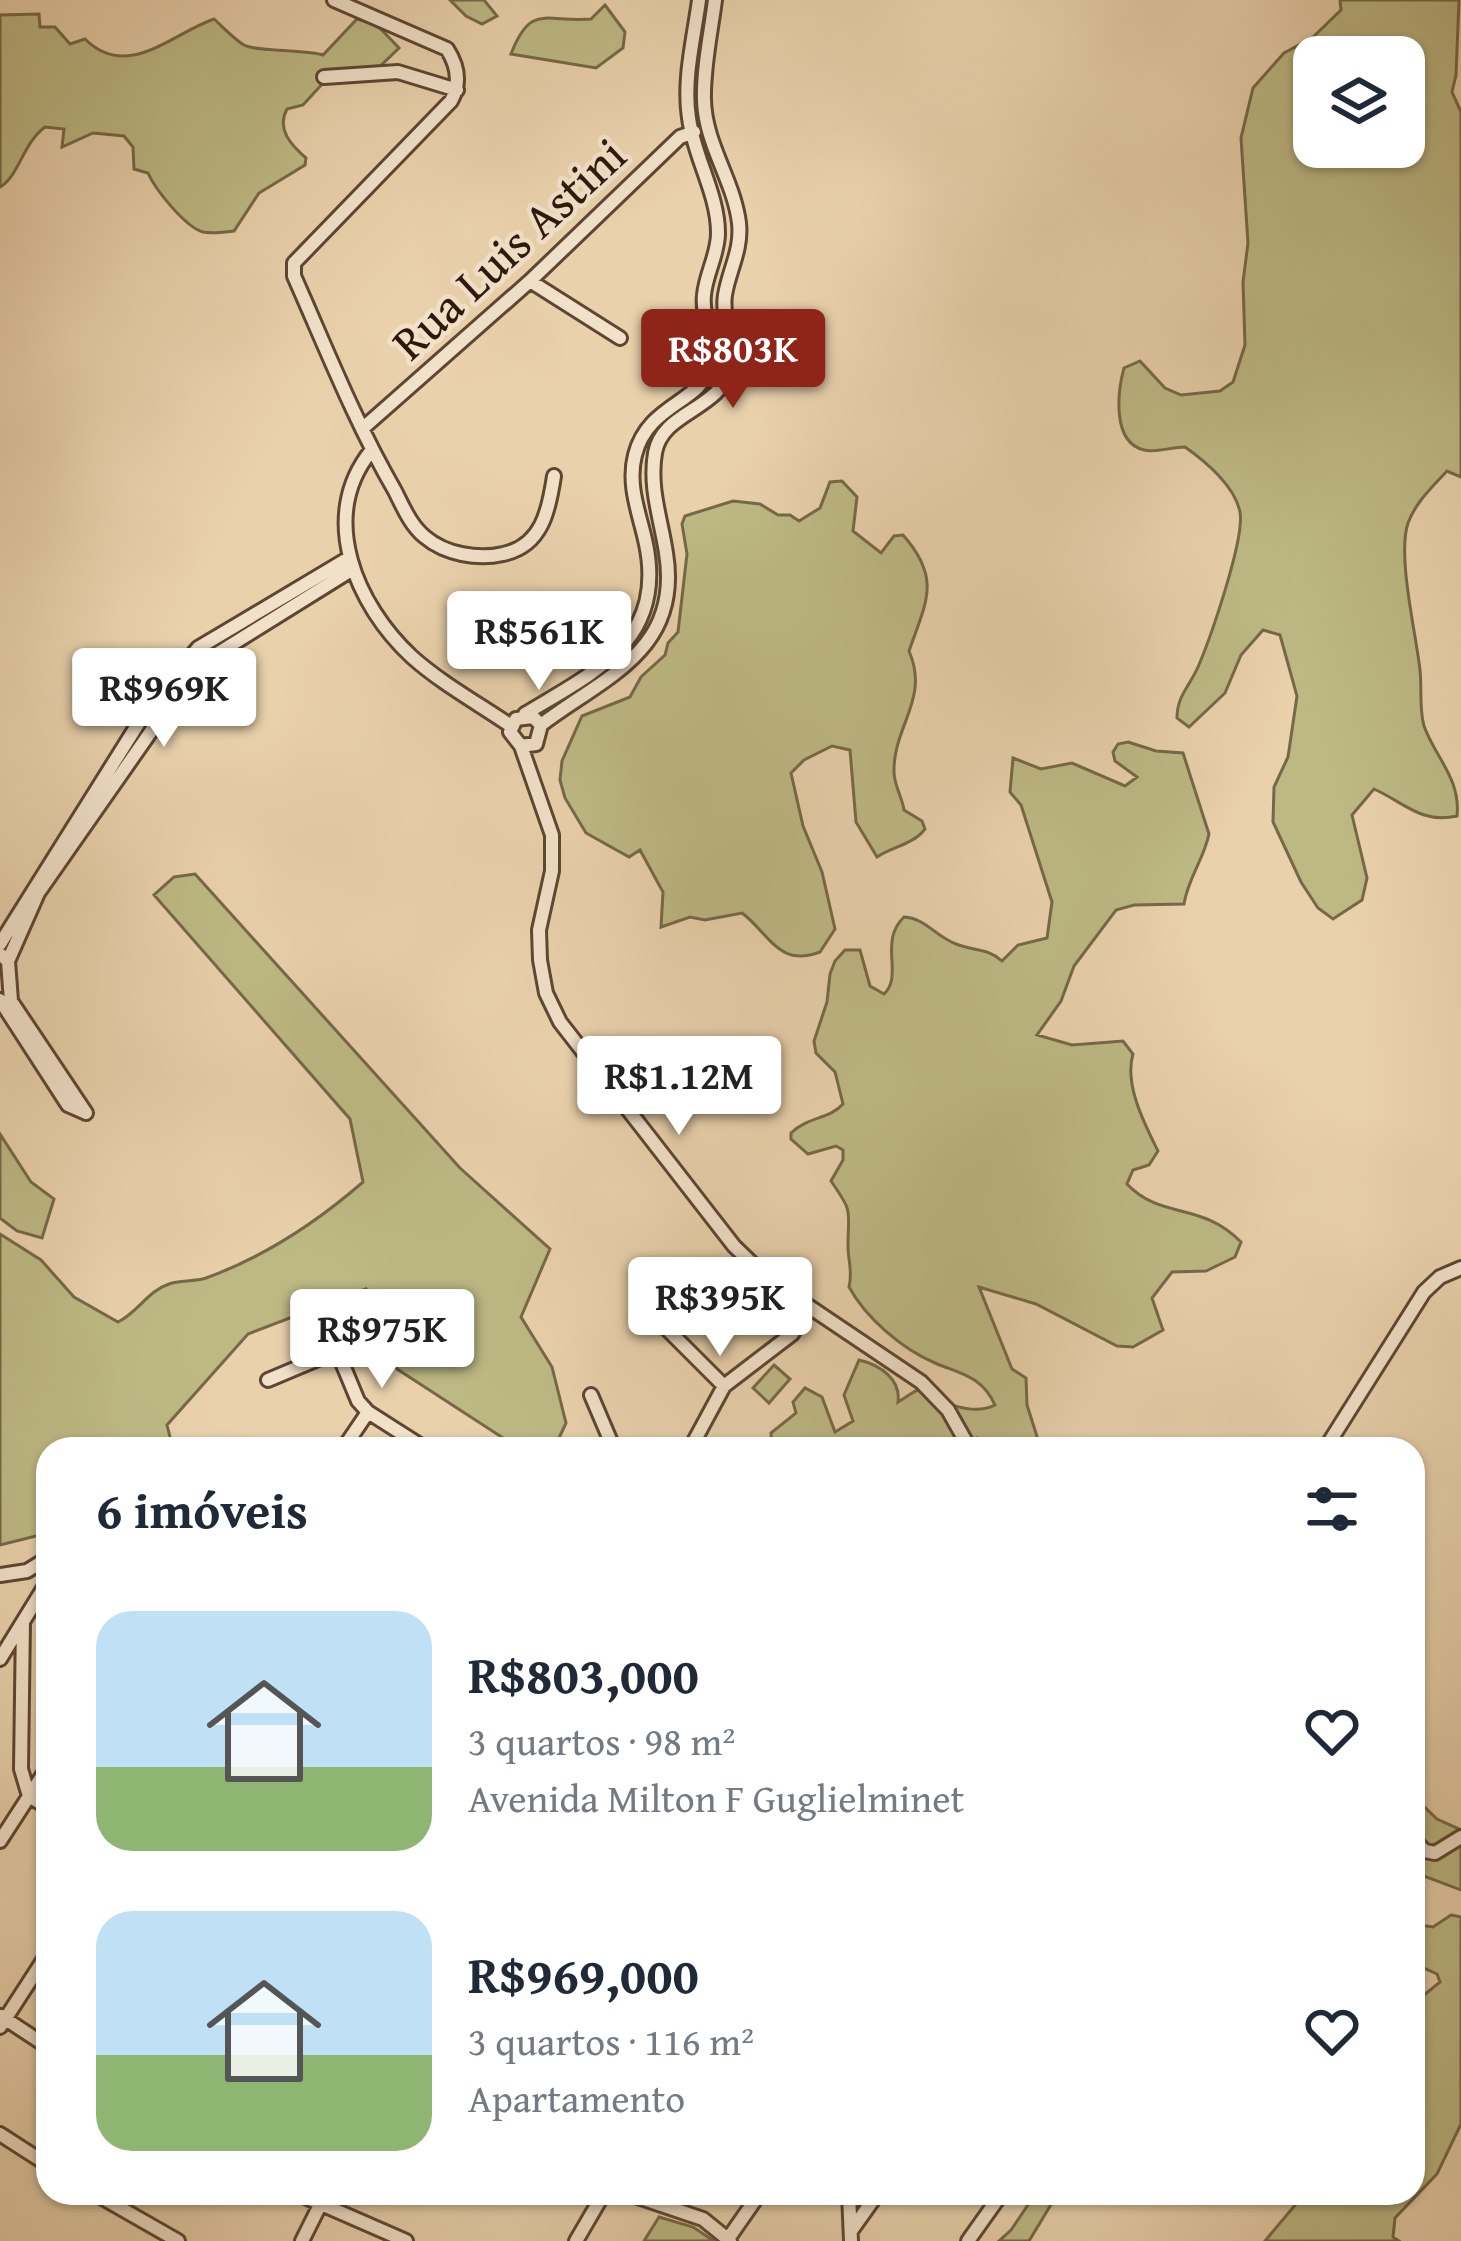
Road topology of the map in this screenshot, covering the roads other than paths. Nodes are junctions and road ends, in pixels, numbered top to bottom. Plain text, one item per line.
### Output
1 (334, 0) edge
2 (699, 0) edge
3 (716, 0) edge
4 (344, 1) edge
5 (324, 77) dead end
6 (457, 90) junction
7 (707, 128) junction
8 (692, 133) junction
9 (530, 281) junction
10 (620, 338) dead end
11 (362, 429) junction
12 (371, 451) junction
13 (554, 476) dead end
14 (351, 564) junction
15 (177, 683) junction
16 (516, 721) junction
17 (541, 725) junction
18 (521, 746) junction
19 (0, 944) edge
20 (4, 964) edge
21 (0, 1000) edge
22 (1461, 1268) edge
23 (647, 1309) dead end
24 (809, 1309) junction
25 (326, 1324) dead end
26 (337, 1351) junction
27 (268, 1380) dead end
28 (724, 1387) junction
29 (591, 1395) dead end
30 (368, 1412) junction
31 (351, 1437) edge
32 (407, 1437) edge
33 (609, 1437) edge
34 (698, 1437) edge
35 (962, 1437) edge
36 (1333, 1437) edge
37 (36, 1565) edge
38 (0, 1574) edge
39 (36, 1601) edge
40 (23, 1622) junction
41 (0, 1659) edge
42 (36, 1785) edge
43 (29, 1796) junction
44 (36, 1800) edge
45 (1461, 1837) edge
46 (0, 1841) edge
47 (1425, 1851) edge
48 (36, 1971) edge
49 (2, 2021) edge
50 (36, 2040) edge
51 (0, 2134) edge
52 (36, 2156) edge
53 (115, 2205) edge
54 (320, 2205) edge
55 (335, 2205) edge
56 (597, 2205) edge
57 (662, 2205) edge
58 (752, 2205) edge
59 (850, 2205) edge
60 (870, 2205) edge
61 (994, 2205) edge
62 (851, 2236) edge
63 (729, 2240) edge
64 (178, 2241) edge
65 (302, 2241) edge
66 (406, 2241) edge
67 (576, 2241) edge
68 (968, 2241) edge

1 - 4 street
2 - 8 street
3 - 7 street
4 - 6 street
5 - 6 street
6 - 11 street
7 - 8 street, Rua Luis Astini
7 - 17 street
8 - 9 street, Rua Luis Astini
8 - 16 street
9 - 10 street
9 - 11 street, Rua Luis Astini
11 - 12 street
12 - 13 street
12 - 14 street
14 - 15 street
14 - 16 street
15 - 19 street
15 - 20 street
16 - 17 street
16 - 18 street
17 - 18 street
18 - 24 street
20 - 21 street
22 - 36 street
23 - 28 street
24 - 28 street
24 - 35 street
25 - 26 street
26 - 27 street
26 - 30 street
28 - 34 street
29 - 33 street
30 - 31 street
30 - 32 street
37 - 38 street
39 - 40 street
40 - 41 street
40 - 43 street
42 - 43 street
43 - 44 street
43 - 46 street
45 - 47 street
48 - 49 street
49 - 50 street
51 - 52 street
53 - 64 street
54 - 65 street
55 - 66 street
56 - 67 street
57 - 63 street
58 - 63 street
59 - 62 street
60 - 62 street
61 - 68 street

